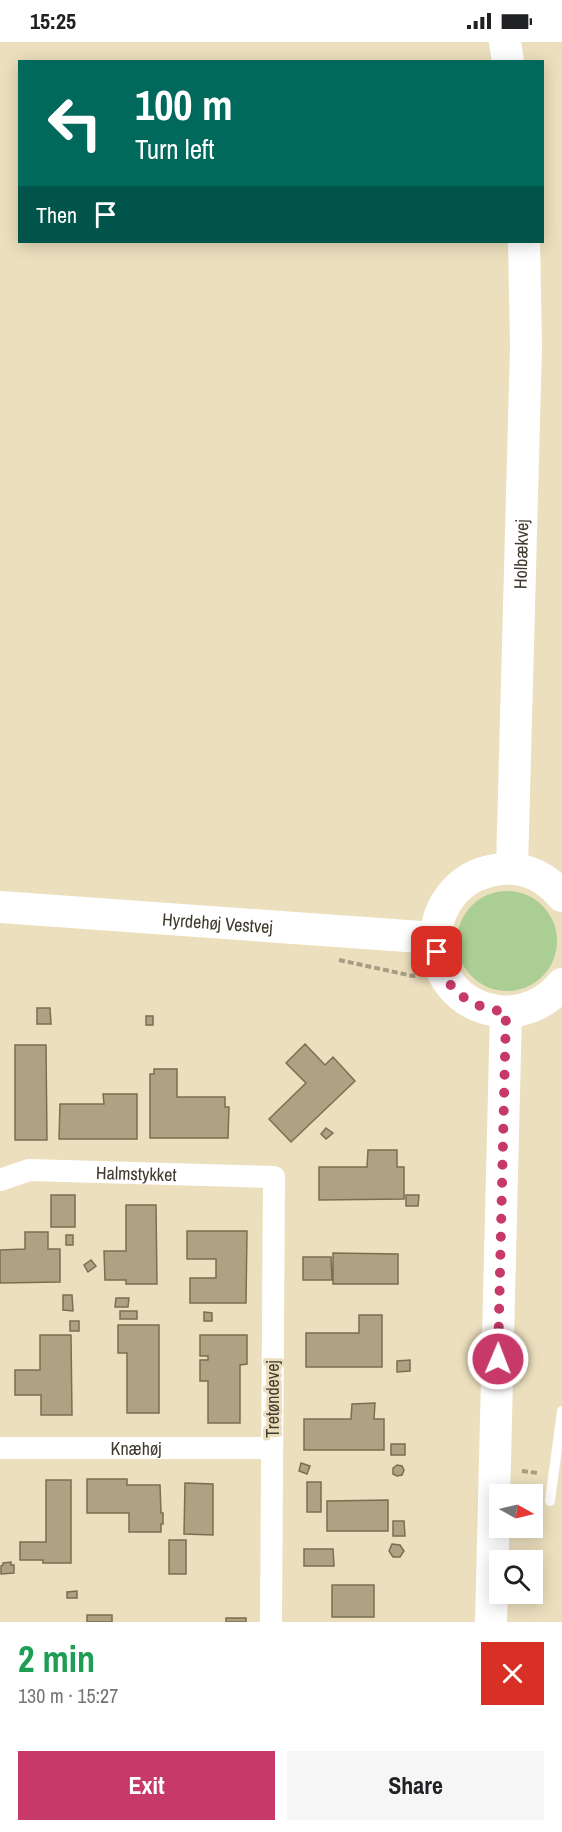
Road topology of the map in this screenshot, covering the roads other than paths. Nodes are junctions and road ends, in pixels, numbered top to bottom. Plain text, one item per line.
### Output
1 (505, 42) edge
2 (508, 60) edge
3 (524, 243) edge
4 (512, 868) junction
5 (562, 896) edge
6 (0, 907) edge
7 (437, 952) junction
8 (562, 984) edge
9 (506, 1012) junction
10 (274, 1177) joint
11 (0, 1180) edge
12 (562, 1411) edge
13 (0, 1448) edge
14 (272, 1448) junction
15 (550, 1502) dead end
16 (271, 1622) edge
17 (491, 1622) edge

1 - 2 street
3 - 4 street, Holbækvej
4 - 5 street
4 - 7 street
6 - 7 street, Hyrdehøj Vestvej
7 - 9 street
8 - 9 street
9 - 17 street
10 - 11 street, Halmstykket
10 - 14 street, Tretøndevej
12 - 15 lane
13 - 14 street, Knæhøj
14 - 16 street, Tretøndevej

